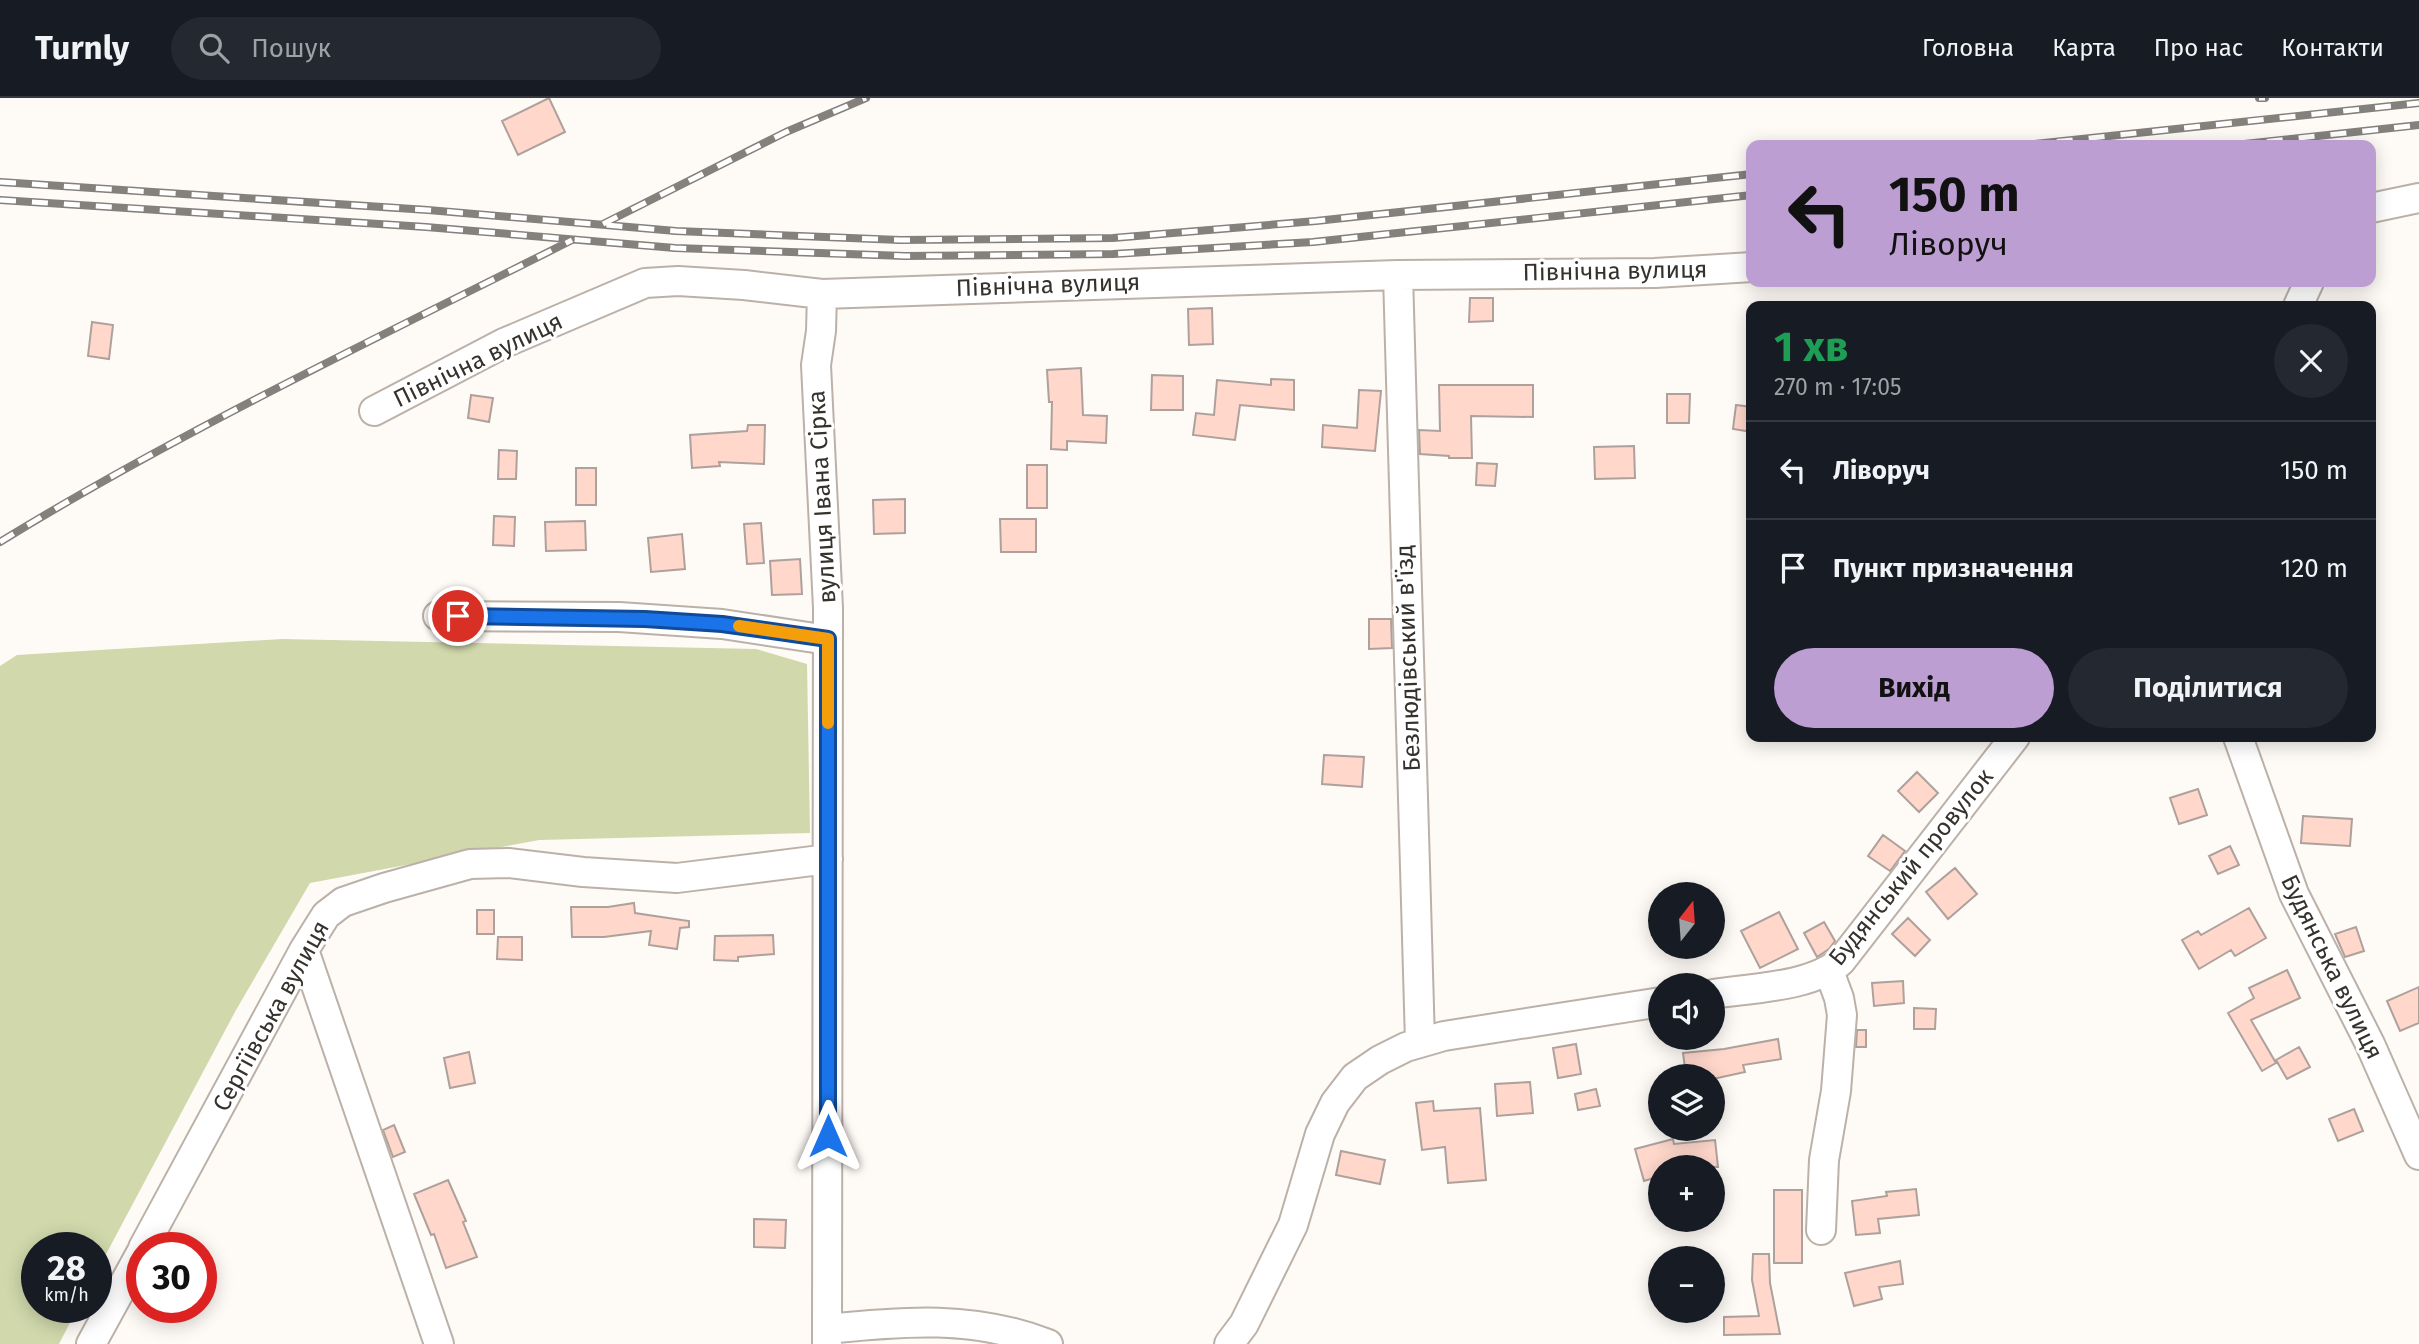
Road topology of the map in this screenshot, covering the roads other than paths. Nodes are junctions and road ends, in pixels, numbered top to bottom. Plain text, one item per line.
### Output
1 (2419, 198) edge
2 (2376, 207) edge
3 (1746, 267) edge
4 (1398, 275) junction
5 (822, 294) junction
6 (374, 411) dead end
7 (438, 616) dead end
8 (828, 639) junction
9 (2011, 742) edge
10 (2240, 742) edge
11 (828, 859) junction
12 (304, 950) junction
13 (1829, 971) junction
14 (1725, 992) edge
15 (1648, 1004) edge
16 (1420, 1042) junction
17 (2419, 1155) edge
18 (1821, 1230) dead end
19 (152, 1232) edge
20 (126, 1281) edge
21 (827, 1337) edge
22 (92, 1344) edge
23 (439, 1344) edge
24 (1048, 1344) edge
25 (1229, 1344) edge

1 - 2 street
3 - 4 street, Північна вулиця
4 - 5 street, Північна вулиця
4 - 16 street, Безлюдівський в'їзд
5 - 6 street, Північна вулиця
5 - 8 street, вулиця Івана Сірка
7 - 8 street
8 - 11 street, вулиця Івана Сірка
9 - 13 street, Будянський провулок
10 - 17 street, Будянська вулиця
11 - 12 street, Сергіївська вулиця
11 - 21 street, вулиця Івана Сірка
12 - 19 street, Сергіївська вулиця
12 - 23 street
13 - 14 street, Будянський провулок
13 - 18 street
15 - 16 street
16 - 25 street
20 - 22 street, Сергіївська вулиця
21 - 24 street

